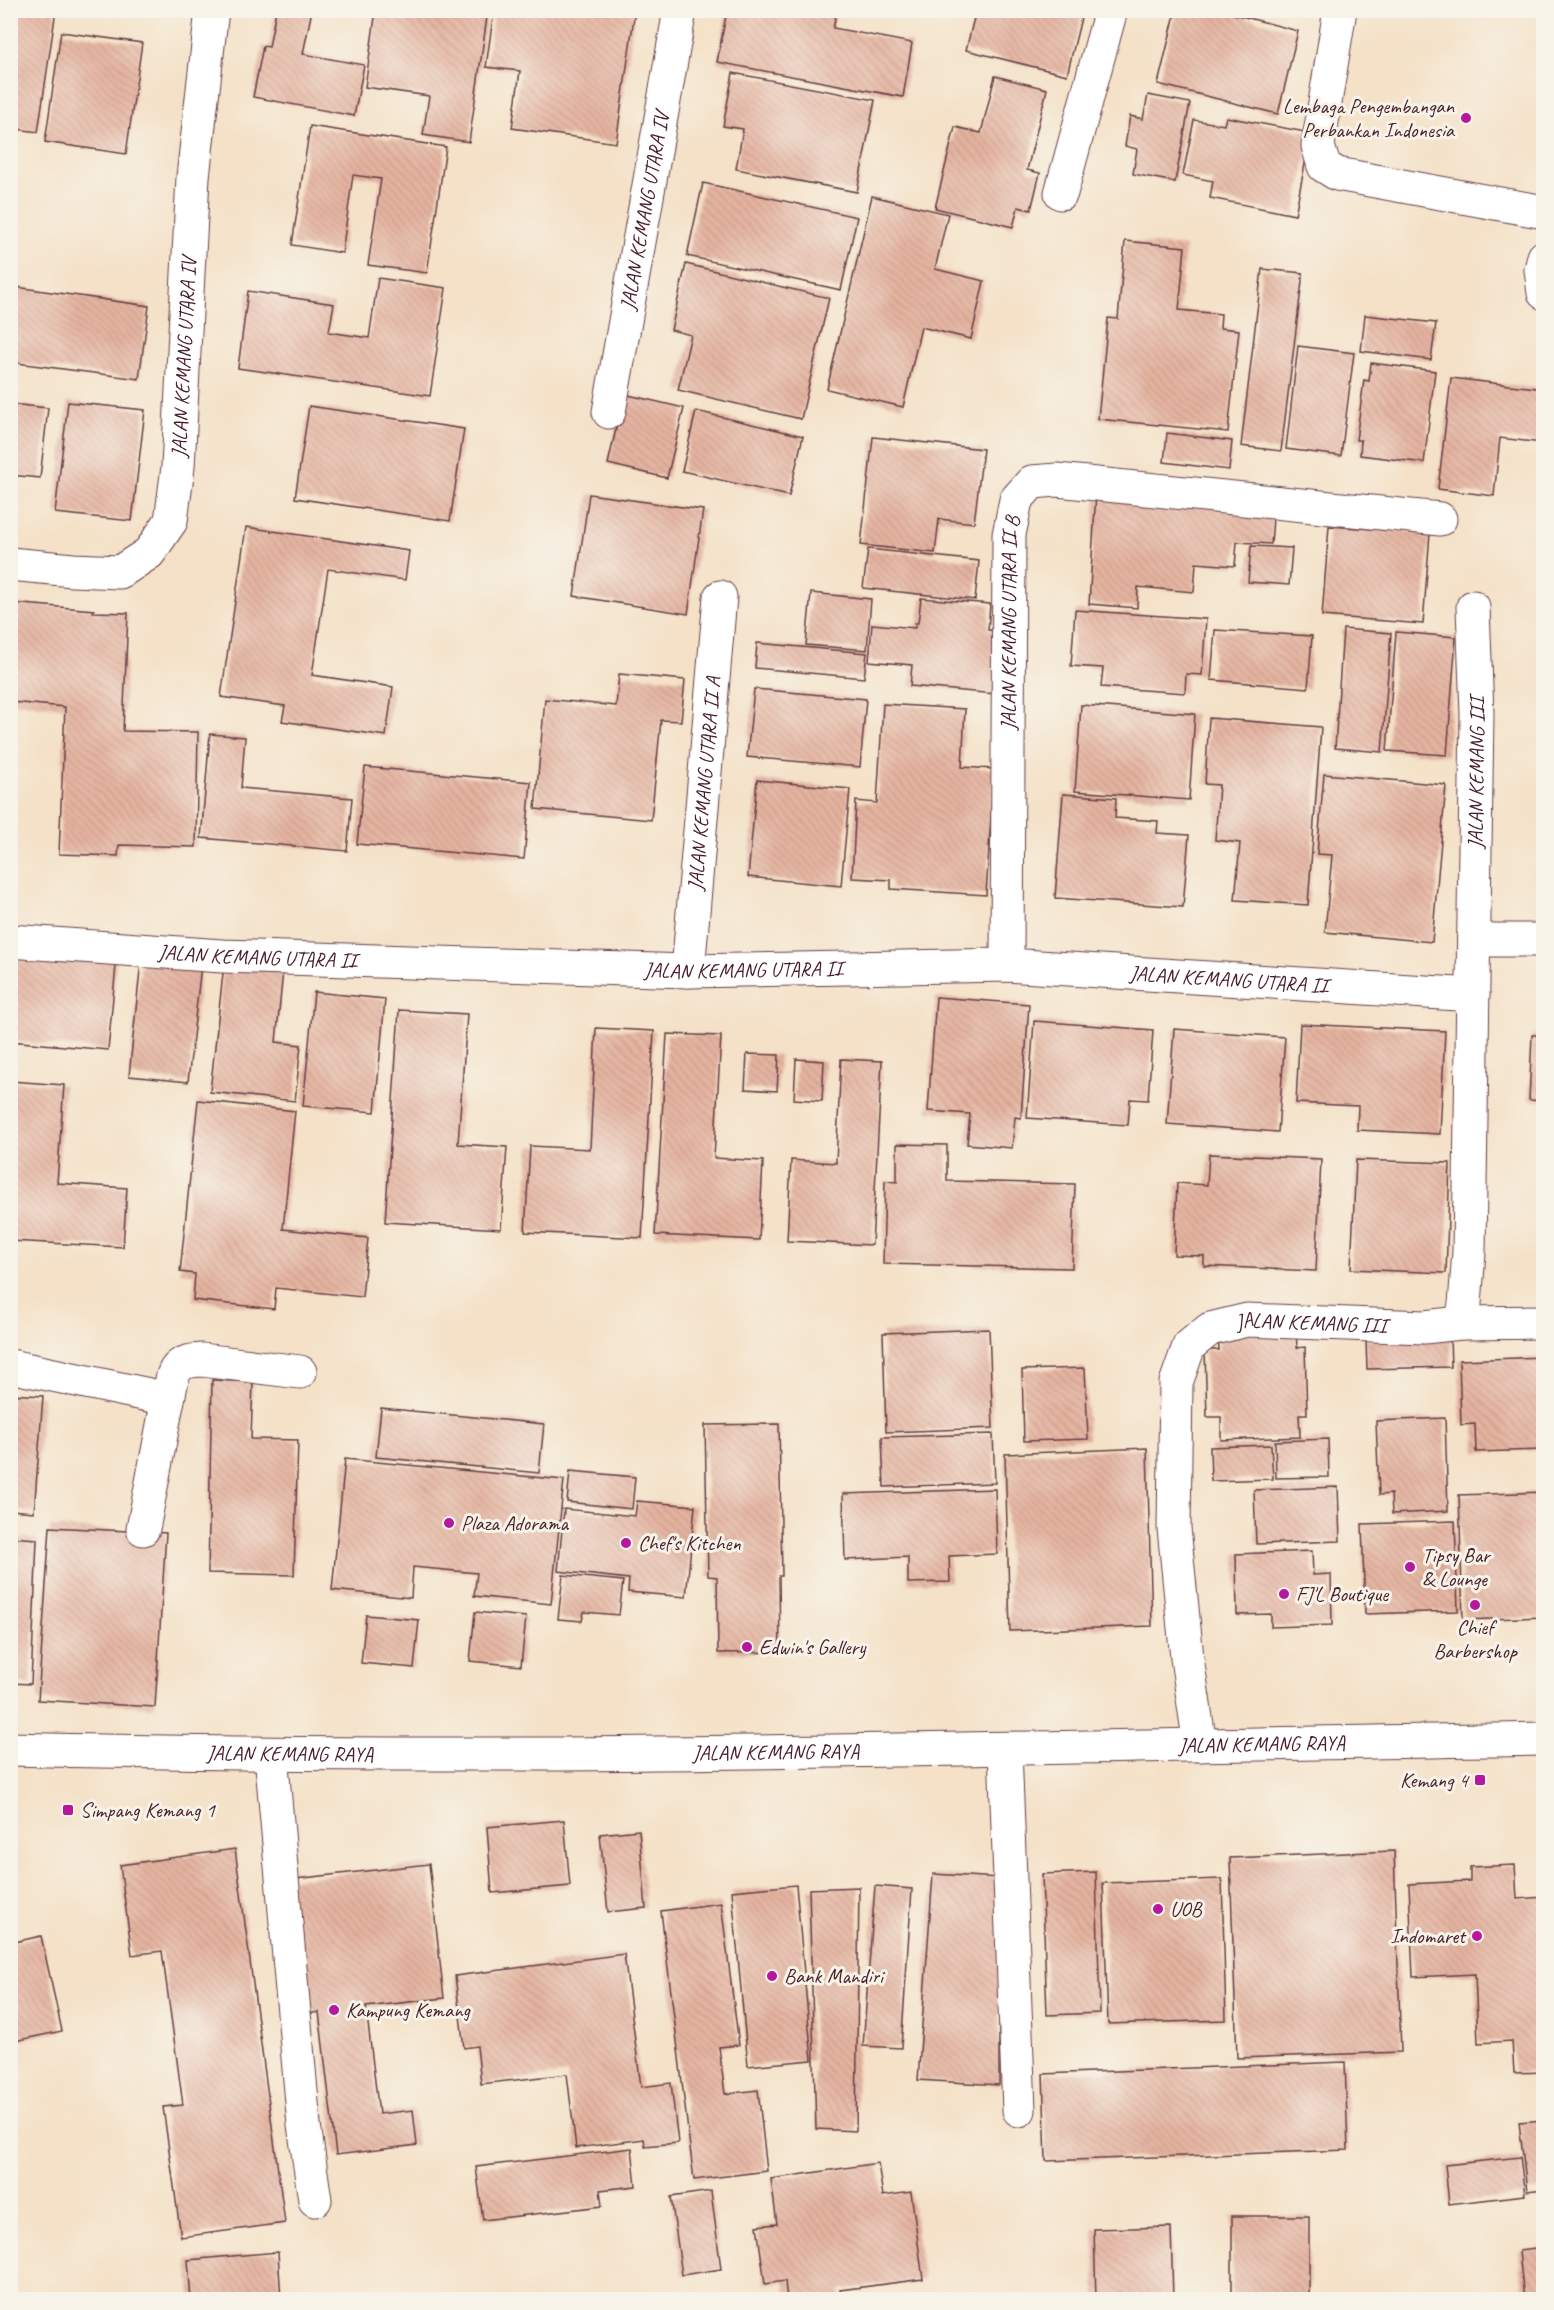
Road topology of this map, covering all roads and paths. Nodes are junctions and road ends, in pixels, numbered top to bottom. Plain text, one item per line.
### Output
1 (212, 10) edge
2 (680, 10) edge
3 (1111, 10) edge
4 (1340, 10) edge
5 (1061, 193) dead end
6 (1544, 212) edge
7 (1544, 257) edge
8 (1544, 293) edge
9 (609, 412) dead end
10 (1440, 519) dead end
11 (10, 564) edge
12 (720, 597) dead end
13 (1473, 607) dead end
14 (10, 940) edge
15 (1474, 940) junction
16 (1544, 940) edge
17 (1006, 965) junction
18 (688, 971) junction
19 (1473, 994) junction
20 (1544, 1322) edge
21 (1461, 1323) junction
22 (10, 1366) edge
23 (300, 1372) dead end
24 (168, 1399) junction
25 (143, 1529) dead end
26 (1544, 1739) edge
27 (1200, 1745) junction
28 (10, 1749) edge
29 (1005, 1750) junction
30 (272, 1754) junction
31 (1019, 2110) dead end
32 (315, 2200) dead end

1 - 11 street, JALAN KEMANG UTARA IV
2 - 9 street, JALAN KEMANG UTARA IV
3 - 5 street
4 - 6 street
7 - 8 street
10 - 17 street, JALAN KEMANG UTARA II B
12 - 18 street, JALAN KEMANG UTARA II A
13 - 15 street, JALAN KEMANG III
14 - 18 street, JALAN KEMANG UTARA II
15 - 16 street
15 - 19 street, JALAN KEMANG III
17 - 18 street, JALAN KEMANG UTARA II
17 - 19 street, JALAN KEMANG UTARA II
19 - 21 street, JALAN KEMANG III
20 - 21 street
21 - 27 street, JALAN KEMANG III
22 - 24 street
23 - 24 street
24 - 25 street
26 - 27 street, JALAN KEMANG RAYA
27 - 29 street, JALAN KEMANG RAYA
28 - 30 street, JALAN KEMANG RAYA
29 - 30 street, JALAN KEMANG RAYA
29 - 31 street
30 - 32 street

